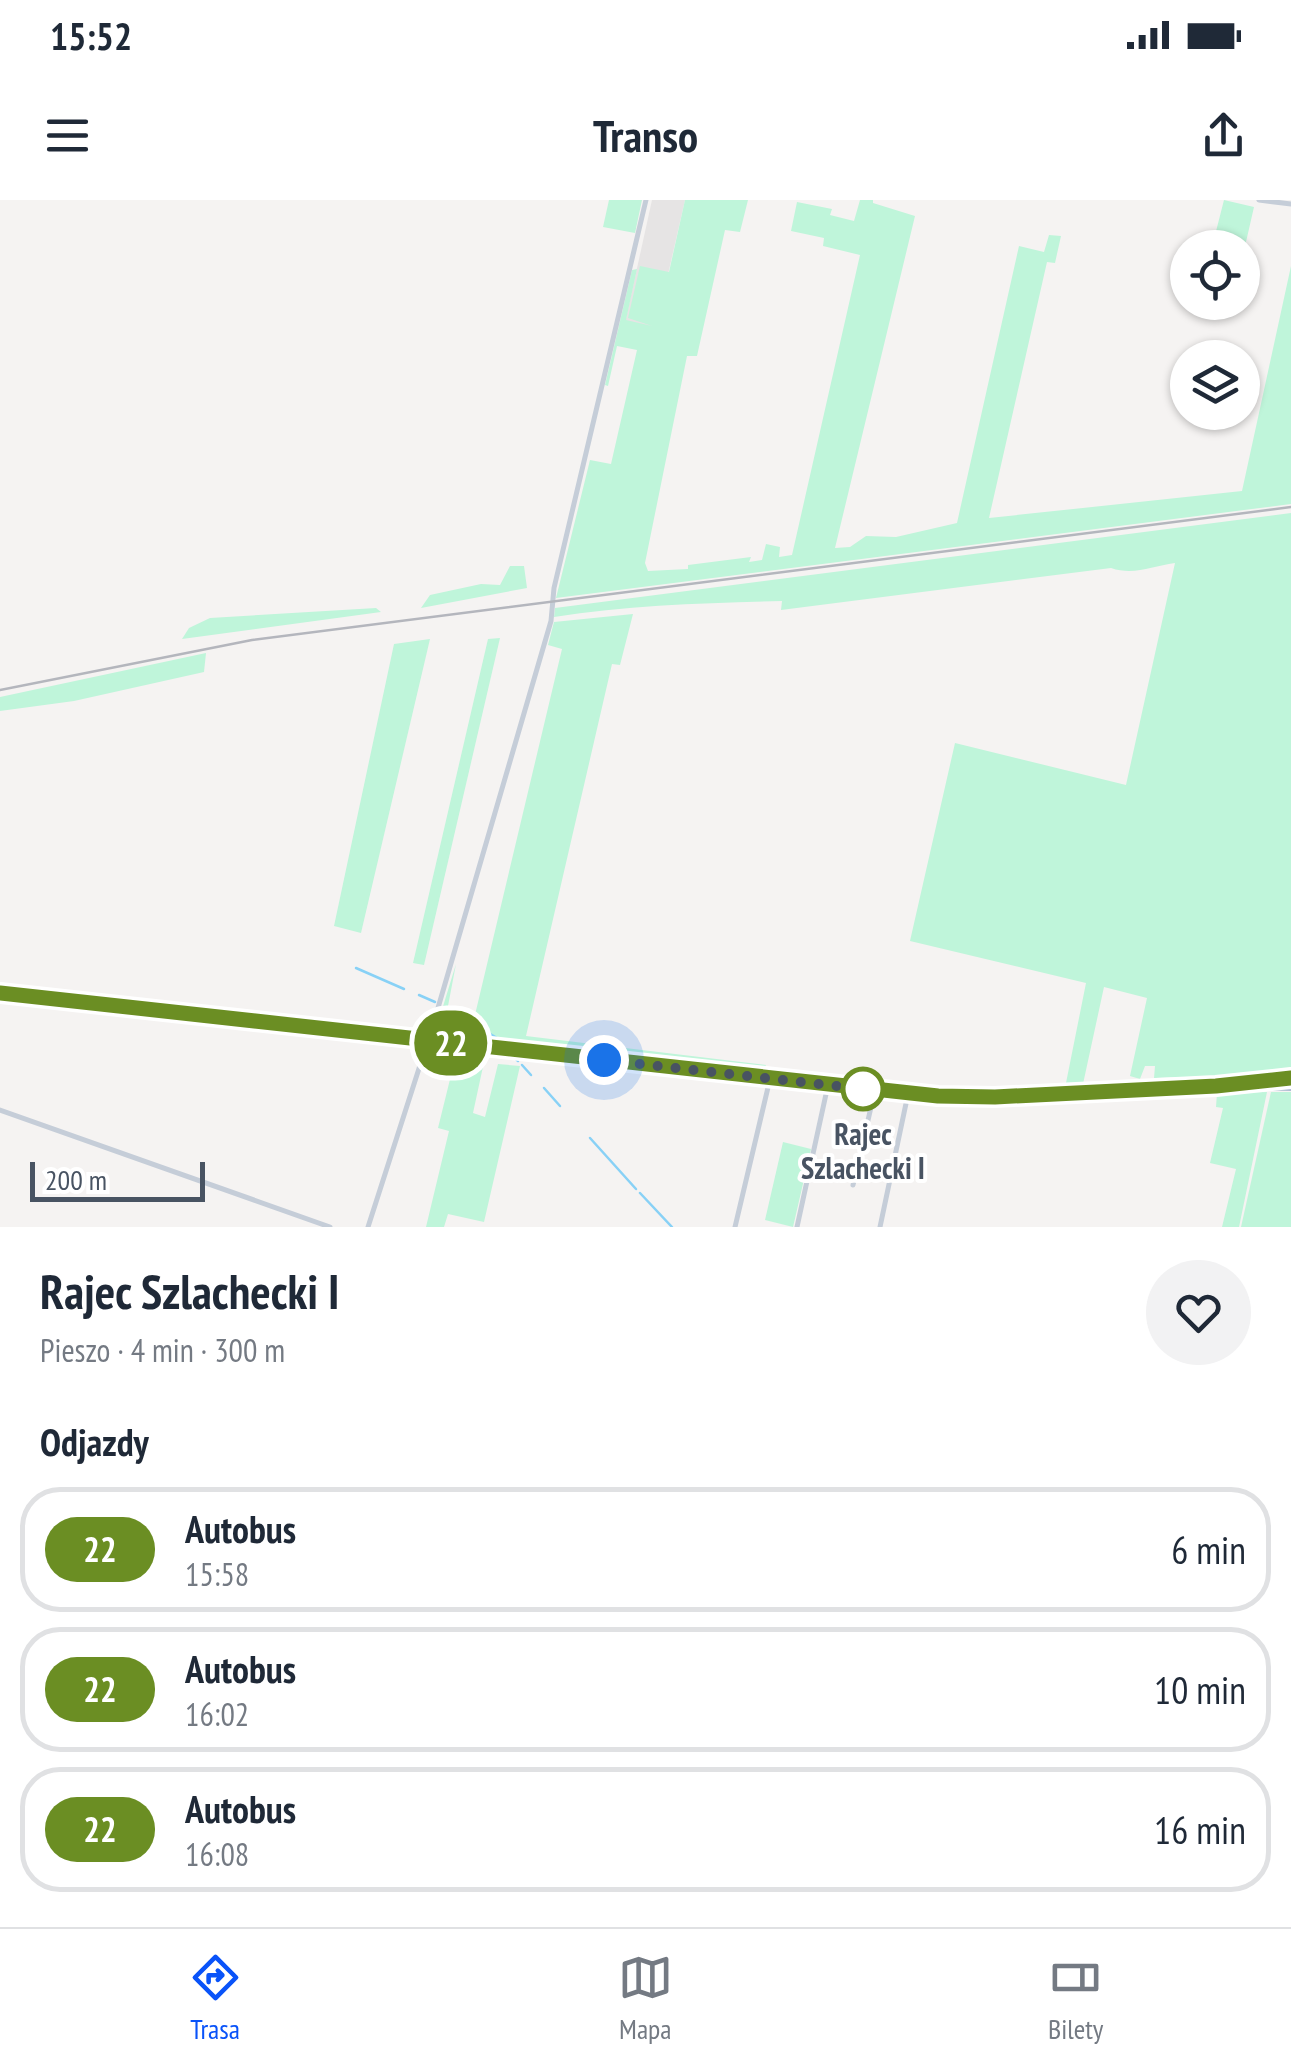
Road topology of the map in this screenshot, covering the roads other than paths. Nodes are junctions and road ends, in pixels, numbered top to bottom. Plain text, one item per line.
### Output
1 (646, 200) edge
2 (1259, 200) edge
3 (1291, 204) edge
4 (0, 993) edge
5 (428, 1040) junction
6 (770, 1078) junction
7 (1291, 1078) edge
8 (828, 1085) junction
9 (1216, 1086) junction
10 (1291, 1087) edge
11 (875, 1090) junction
12 (908, 1094) junction
13 (0, 1110) edge
14 (853, 1186) dead end
15 (330, 1227) edge
16 (368, 1227) edge
17 (735, 1227) edge
18 (797, 1227) edge
19 (880, 1227) edge

1 - 5 street
2 - 3 street
4 - 5 main road
5 - 6 main road
5 - 16 street
6 - 8 main road
6 - 17 street
7 - 9 main road
8 - 11 main road
8 - 18 street
9 - 10 main road
9 - 12 main road
11 - 12 main road
11 - 14 street
12 - 19 street
13 - 15 street

